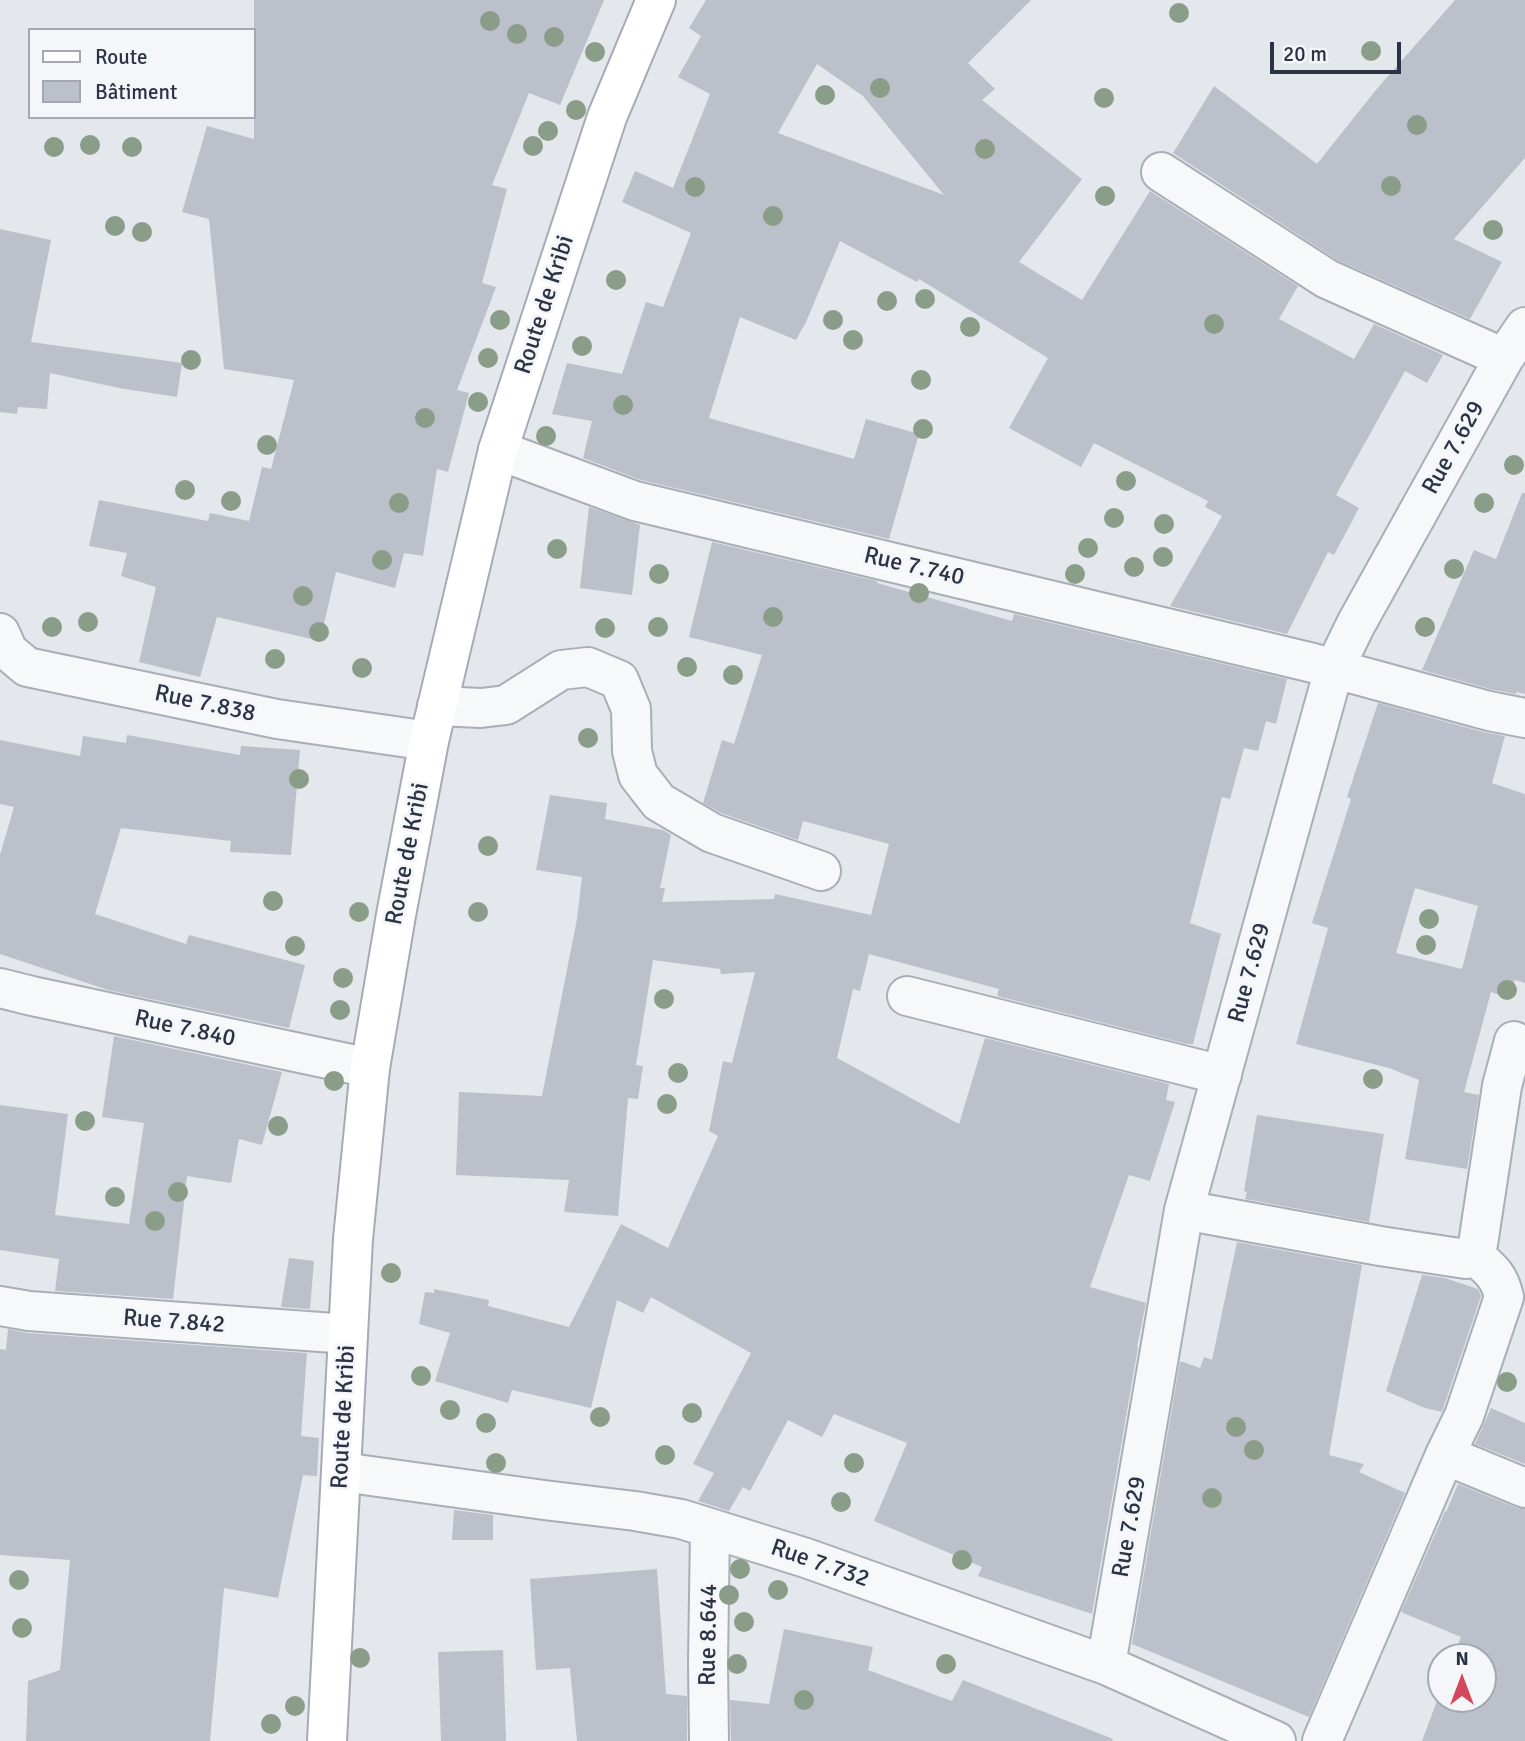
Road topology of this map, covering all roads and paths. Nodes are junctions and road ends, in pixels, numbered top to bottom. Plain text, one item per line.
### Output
1 (656, 0) edge
2 (1161, 172) dead end
3 (1515, 342) edge
4 (498, 450) junction
5 (0, 633) edge
6 (1334, 669) junction
7 (1525, 718) edge
8 (433, 724) junction
9 (821, 871) dead end
10 (0, 988) edge
11 (907, 996) dead end
12 (1514, 1041) dead end
13 (370, 1068) junction
14 (1222, 1075) junction
15 (1184, 1210) junction
16 (1474, 1255) junction
17 (0, 1306) edge
18 (348, 1334) junction
19 (1445, 1455) junction
20 (342, 1472) junction
21 (1525, 1488) edge
22 (710, 1529) junction
23 (1106, 1665) junction
24 (327, 1741) edge
25 (709, 1741) edge
26 (1276, 1741) edge
27 (1322, 1741) edge

1 - 4 main road, Route de Kribi
2 - 3 street
3 - 6 street, Rue 7.629
4 - 6 street, Rue 7.740
4 - 8 main road, Route de Kribi
5 - 8 street, Rue 7.838
6 - 7 street, Rue 7.740
6 - 14 street, Rue 7.629
8 - 9 street, Rue 7.838
8 - 13 main road, Route de Kribi
10 - 13 street, Rue 7.840
11 - 14 street
12 - 16 street
13 - 18 main road, Route de Kribi
14 - 15 street, Rue 7.629
15 - 16 street
15 - 23 street, Rue 7.629
16 - 19 street
17 - 18 street, Rue 7.842
18 - 20 main road, Route de Kribi
19 - 21 street
19 - 27 street
20 - 22 street, Rue 7.732
20 - 24 main road, Route de Kribi
22 - 23 street, Rue 7.732
22 - 25 street, Rue 8.644
23 - 26 street, Rue 7.732

